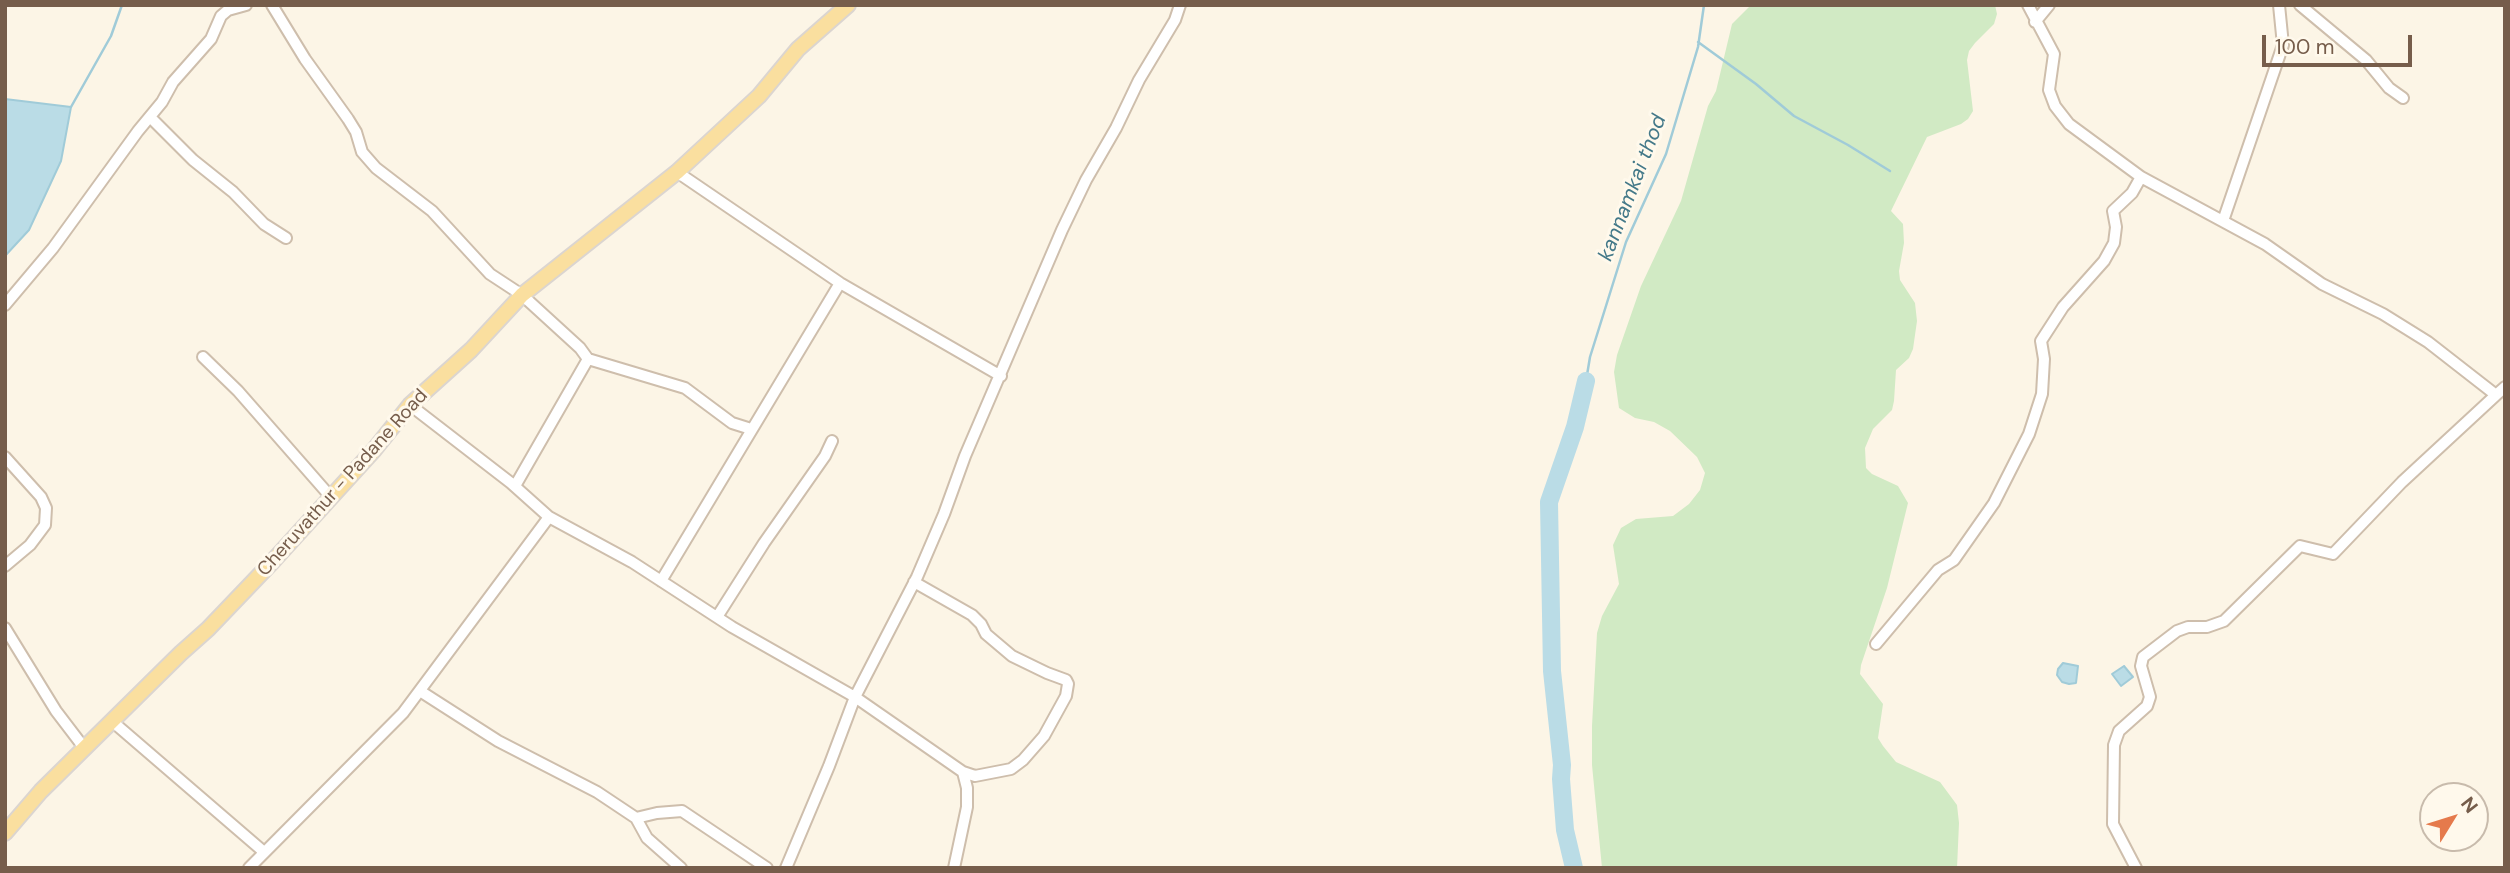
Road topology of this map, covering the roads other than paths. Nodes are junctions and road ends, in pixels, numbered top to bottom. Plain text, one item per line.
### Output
1 (246, 5) edge
2 (272, 5) edge
3 (848, 5) edge
4 (1180, 5) edge
5 (2028, 5) edge
6 (2049, 5) edge
7 (2279, 5) edge
8 (2300, 5) edge
9 (2035, 22) junction
10 (2403, 98) dead end
11 (150, 117) junction
12 (677, 172) junction
13 (2141, 177) junction
14 (2223, 221) junction
15 (286, 238) dead end
16 (840, 283) junction
17 (522, 295) junction
18 (5, 305) edge
19 (203, 357) dead end
20 (588, 359) junction
21 (1001, 376) junction
22 (2500, 391) edge
23 (410, 405) junction
24 (751, 429) junction
25 (832, 441) dead end
26 (5, 457) edge
27 (515, 486) junction
28 (330, 496) junction
29 (549, 517) junction
30 (5, 565) edge
31 (661, 581) junction
32 (914, 582) junction
33 (717, 617) junction
34 (5, 628) edge
35 (1876, 644) dead end
36 (421, 691) junction
37 (855, 697) junction
38 (113, 722) junction
39 (85, 749) junction
40 (963, 772) junction
41 (636, 818) junction
42 (5, 833) edge
43 (264, 852) junction
44 (249, 868) edge
45 (681, 868) edge
46 (767, 868) edge
47 (786, 868) edge
48 (954, 868) edge
49 (2136, 868) edge

1 - 11 street
2 - 17 street
3 - 12 main road, Cheruvathur - Padane Road
4 - 21 street
5 - 9 street
6 - 9 street
7 - 14 street
8 - 10 street
9 - 13 street
11 - 15 street
11 - 18 street
12 - 16 street
12 - 17 main road, Cheruvathur - Padane Road
13 - 14 street
13 - 35 street
14 - 22 street
16 - 21 street
16 - 24 street
17 - 20 street
17 - 23 main road, Cheruvathur - Padane Road
19 - 28 street
20 - 24 street
20 - 27 street
21 - 32 street
22 - 49 street
23 - 27 street
23 - 28 main road, Cheruvathur - Padane Road
24 - 31 street
25 - 33 street
26 - 30 street
27 - 29 street
28 - 38 main road, Cheruvathur - Padane Road
29 - 31 street
29 - 36 street
31 - 33 street
32 - 37 street
32 - 40 street
33 - 37 street
34 - 39 street
36 - 41 street
36 - 43 street
37 - 40 street
37 - 47 street
38 - 39 main road, Cheruvathur - Padane Road
38 - 43 street
39 - 42 main road, Cheruvathur - Padane Road
40 - 48 street
41 - 45 street
41 - 46 street
43 - 44 street

